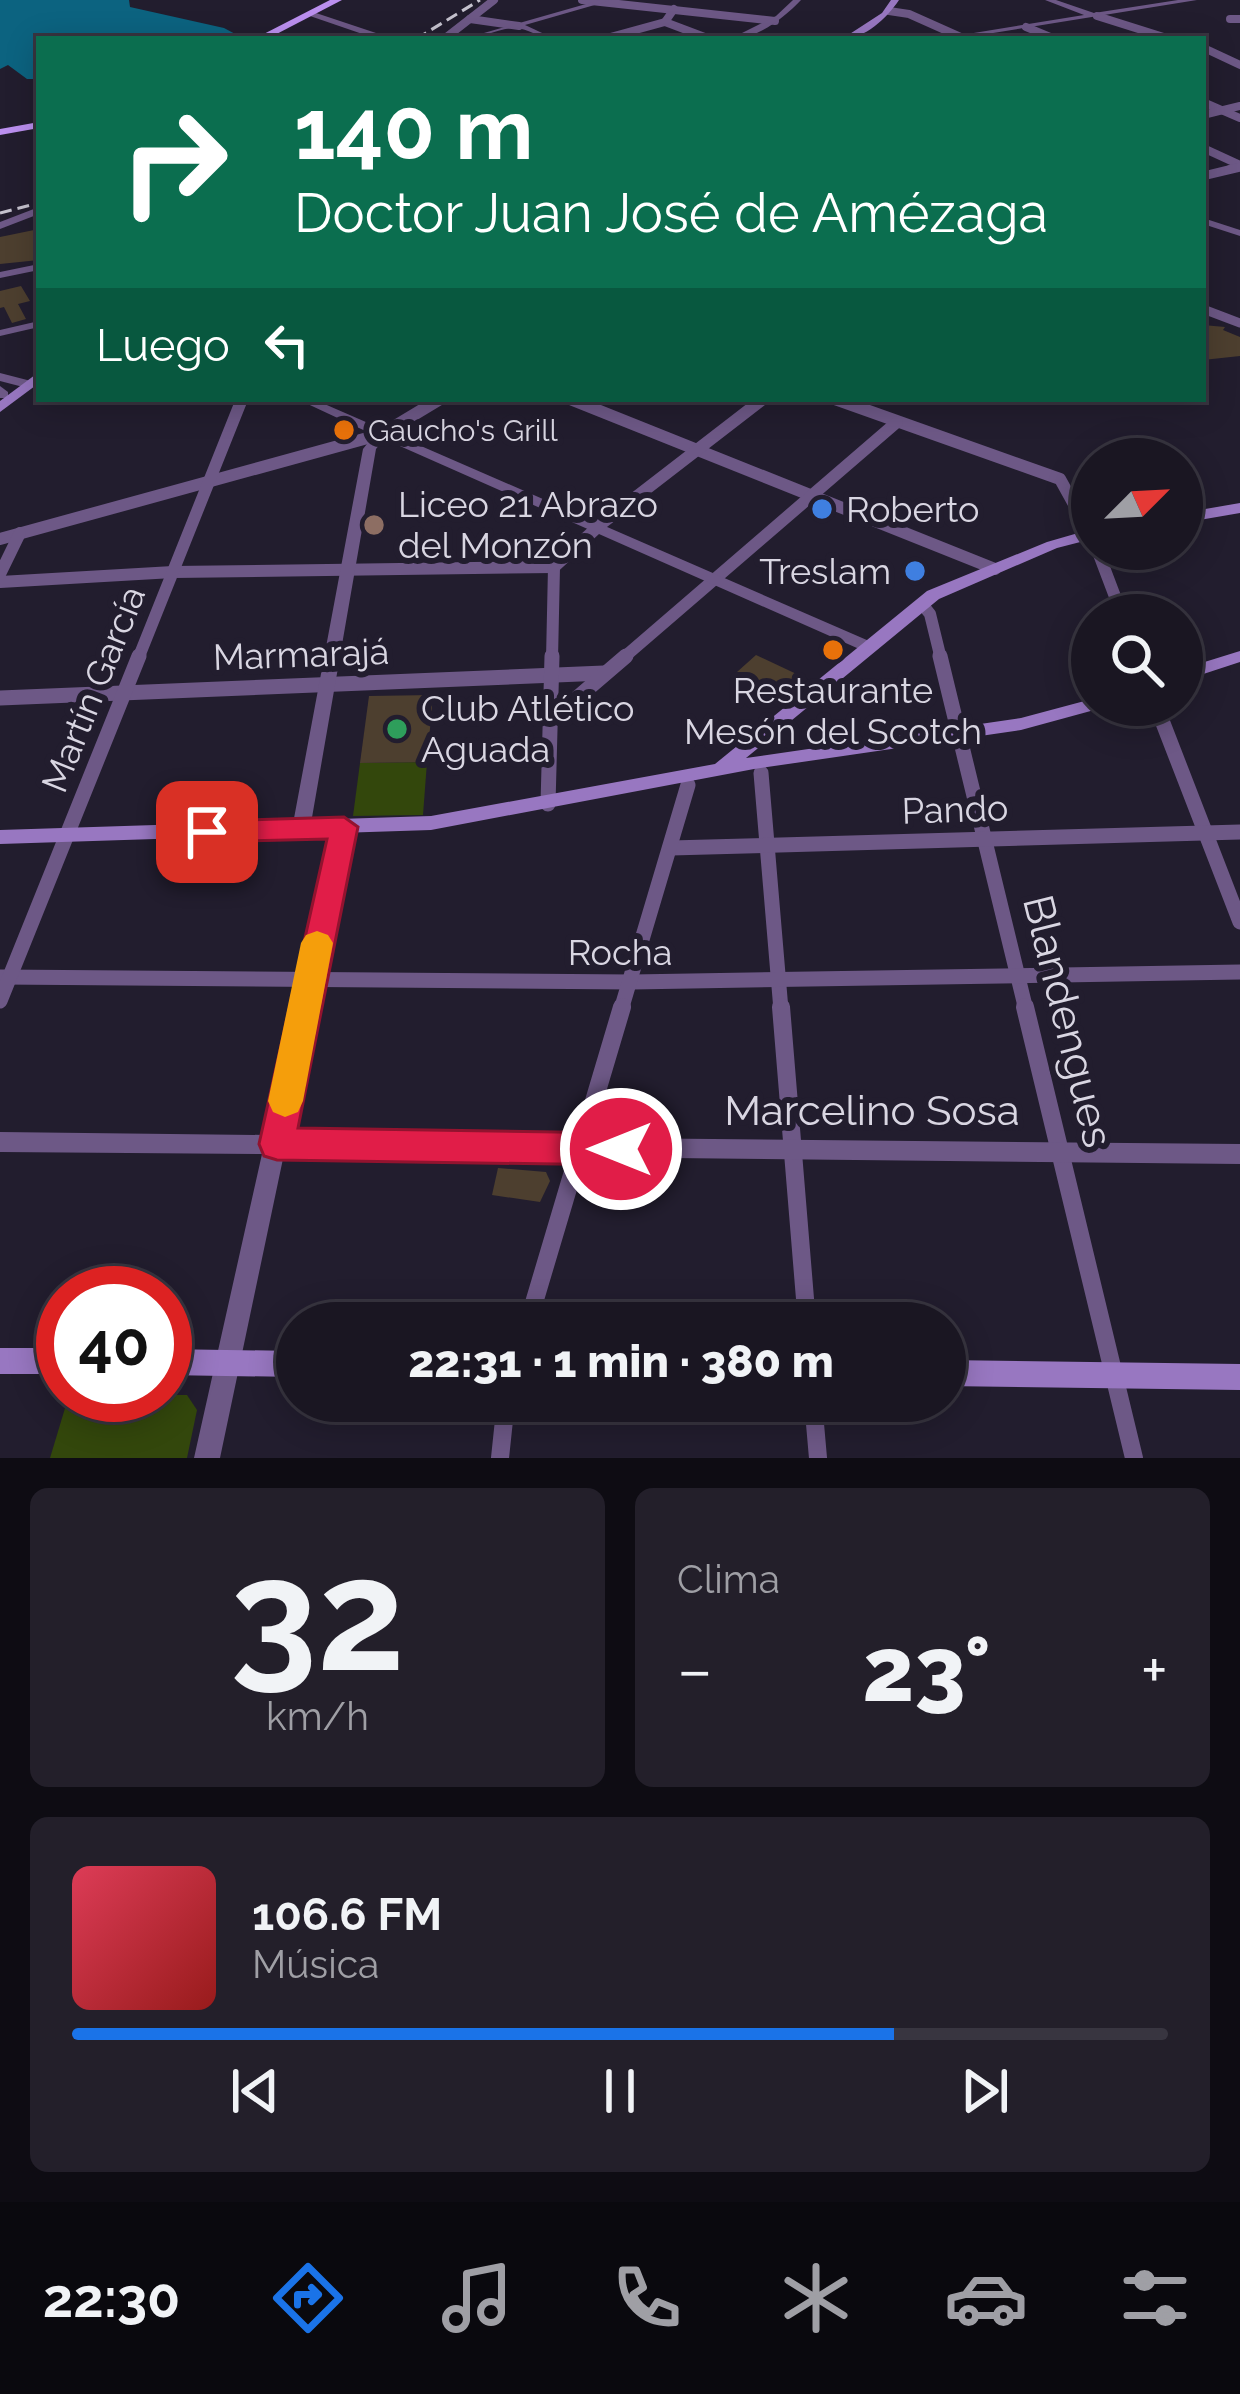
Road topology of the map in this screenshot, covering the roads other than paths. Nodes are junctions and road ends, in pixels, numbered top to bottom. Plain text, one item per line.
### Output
1 (350, 0) edge
2 (494, 0) edge
3 (797, 0) edge
4 (1052, 0) edge
5 (1193, 0) edge
6 (605, 1) edge
7 (584, 3) edge
8 (895, 6) edge
9 (674, 9) junction
10 (324, 11) edge
11 (1097, 16) junction
12 (470, 20) junction
13 (775, 20) junction
14 (665, 22) junction
15 (519, 26) junction
16 (1026, 27) junction
17 (266, 36) edge
18 (278, 36) edge
19 (378, 36) edge
20 (448, 36) edge
21 (479, 36) edge
22 (544, 36) edge
23 (614, 36) edge
24 (702, 36) edge
25 (740, 36) edge
26 (854, 36) edge
27 (959, 36) edge
28 (974, 36) edge
29 (1048, 36) edge
30 (1160, 36) edge
31 (1206, 49) edge
32 (1206, 50) edge
33 (1240, 53) edge
34 (1240, 65) edge
35 (1206, 103) edge
36 (1240, 106) edge
37 (1222, 111) junction
38 (1206, 114) edge
39 (1240, 118) edge
40 (36, 120) edge
41 (0, 126) edge
42 (1206, 149) edge
43 (1240, 166) edge
44 (1206, 175) edge
45 (36, 212) edge
46 (1206, 222) edge
47 (0, 226) edge
48 (1240, 233) edge
49 (36, 268) edge
50 (0, 275) edge
51 (1206, 310) edge
52 (1206, 319) edge
53 (1239, 322) edge
54 (36, 325) edge
55 (0, 333) edge
56 (0, 377) edge
57 (31, 378) edge
58 (1, 398) edge
59 (241, 402) edge
60 (310, 402) edge
61 (435, 402) edge
62 (577, 402) edge
63 (759, 402) edge
64 (843, 402) edge
65 (897, 422) junction
66 (382, 434) junction
67 (354, 441) junction
68 (370, 449) junction
69 (697, 450) junction
70 (208, 480) junction
71 (811, 495) junction
72 (1071, 498) edge
73 (1240, 508) edge
74 (1203, 514) edge
75 (596, 528) junction
76 (20, 533) junction
77 (0, 539) edge
78 (1071, 542) edge
79 (554, 567) junction
80 (349, 569) junction
81 (995, 569) junction
82 (173, 572) junction
83 (0, 578) edge
84 (713, 578) junction
85 (922, 604) junction
86 (871, 648) junction
87 (1240, 656) edge
88 (1203, 669) edge
89 (604, 674) junction
90 (551, 675) junction
91 (327, 683) junction
92 (126, 692) junction
93 (0, 698) edge
94 (1071, 711) edge
95 (549, 722) junction
96 (1164, 726) edge
97 (769, 733) junction
98 (959, 734) junction
99 (721, 769) junction
100 (754, 770) junction
101 (688, 785) junction
102 (622, 790) junction
103 (548, 804) junction
104 (344, 827) junction
105 (302, 829) junction
106 (1240, 832) edge
107 (1205, 833) junction
108 (64, 836) junction
109 (0, 837) edge
110 (984, 838) junction
111 (766, 844) junction
112 (671, 848) junction
113 (1240, 922) edge
114 (1240, 972) edge
115 (1017, 976) junction
116 (5, 977) edge
117 (309, 980) junction
118 (777, 981) junction
119 (632, 982) junction
120 (0, 1001) edge
121 (0, 1142) edge
122 (277, 1144) junction
123 (793, 1148) junction
124 (578, 1149) junction
125 (1059, 1150) junction
126 (1240, 1154) edge
127 (534, 1302) edge
128 (805, 1302) edge
129 (0, 1361) edge
130 (36, 1361) edge
131 (192, 1362) edge
132 (228, 1363) junction
133 (276, 1364) edge
134 (966, 1373) edge
135 (1114, 1376) junction
136 (1240, 1377) edge
137 (504, 1422) edge
138 (815, 1422) edge
139 (207, 1458) edge
140 (500, 1458) edge
141 (818, 1458) edge
142 (1134, 1458) edge

1 - 10 main road
2 - 12 street
3 - 13 street
4 - 11 street
5 - 11 street
6 - 7 street
6 - 9 street
7 - 15 street
8 - 26 main road
8 - 27 street
9 - 13 street
9 - 14 street
10 - 17 main road
10 - 18 main road
10 - 19 street
11 - 16 street
11 - 30 street
12 - 15 street
12 - 20 street
13 - 25 street
14 - 23 street
14 - 24 street
15 - 21 street
15 - 22 street
16 - 28 street
16 - 29 street
31 - 33 street
32 - 34 street
35 - 37 street
36 - 37 street
37 - 38 street
37 - 39 street
40 - 41 main road
42 - 43 street
43 - 44 street
45 - 47 street
46 - 48 street
49 - 50 street
51 - 53 street
52 - 53 street
54 - 55 street
56 - 57 street
57 - 58 main road
59 - 70 street, Martín García
60 - 66 street
61 - 66 street
62 - 69 street
63 - 69 street
64 - 65 street
65 - 71 street
65 - 72 street
66 - 67 street
66 - 68 street
66 - 75 street
67 - 68 street
67 - 70 street
68 - 80 street
69 - 71 street
69 - 75 street
70 - 76 street
70 - 82 street, Martín García
71 - 81 street
71 - 84 street
73 - 74 main road
75 - 79 street
75 - 84 street
76 - 77 street
76 - 83 street
78 - 81 main road
79 - 80 street
79 - 90 street
80 - 82 street
80 - 91 street
81 - 85 main road
82 - 83 street
82 - 92 street, Martín García
84 - 86 street
84 - 89 street
85 - 86 main road
85 - 98 street, Blandengues
86 - 97 main road
87 - 88 main road
89 - 90 street, Marmarajá
89 - 95 street
90 - 91 street, Marmarajá
90 - 95 street
91 - 92 street, Marmarajá
91 - 105 street
92 - 93 street, Marmarajá
92 - 108 street, Martín García
94 - 98 main road
95 - 103 street
96 - 107 street
97 - 99 main road
97 - 100 main road
98 - 100 main road
98 - 110 street, Blandengues
99 - 100 main road
99 - 102 main road
100 - 101 main road
100 - 111 street
101 - 102 main road
101 - 112 street
102 - 103 main road
103 - 104 main road
104 - 105 main road
104 - 117 street
105 - 108 main road
106 - 107 street, Pando
107 - 110 street, Pando
107 - 113 street
108 - 109 main road
108 - 116 street, Martín García
110 - 111 street, Pando
110 - 115 street, Blandengues
111 - 112 street, Pando
111 - 118 street
112 - 119 street
114 - 115 street, Rocha
115 - 118 street, Rocha
115 - 125 street, Blandengues
116 - 117 street, Rocha
116 - 120 street, Martín García
117 - 119 street, Rocha
117 - 122 street
118 - 119 street, Rocha
118 - 123 street
119 - 124 street
121 - 122 street, Marcelino Sosa
122 - 124 street, Marcelino Sosa
122 - 132 street
123 - 124 street, Marcelino Sosa
123 - 125 street, Marcelino Sosa
123 - 128 street
124 - 127 street
125 - 126 street, Marcelino Sosa
125 - 135 street, Blandengues
129 - 130 main road
131 - 132 main road
132 - 133 main road
132 - 139 street
134 - 135 main road
135 - 136 main road
135 - 142 street, Blandengues
137 - 140 street
138 - 141 street

